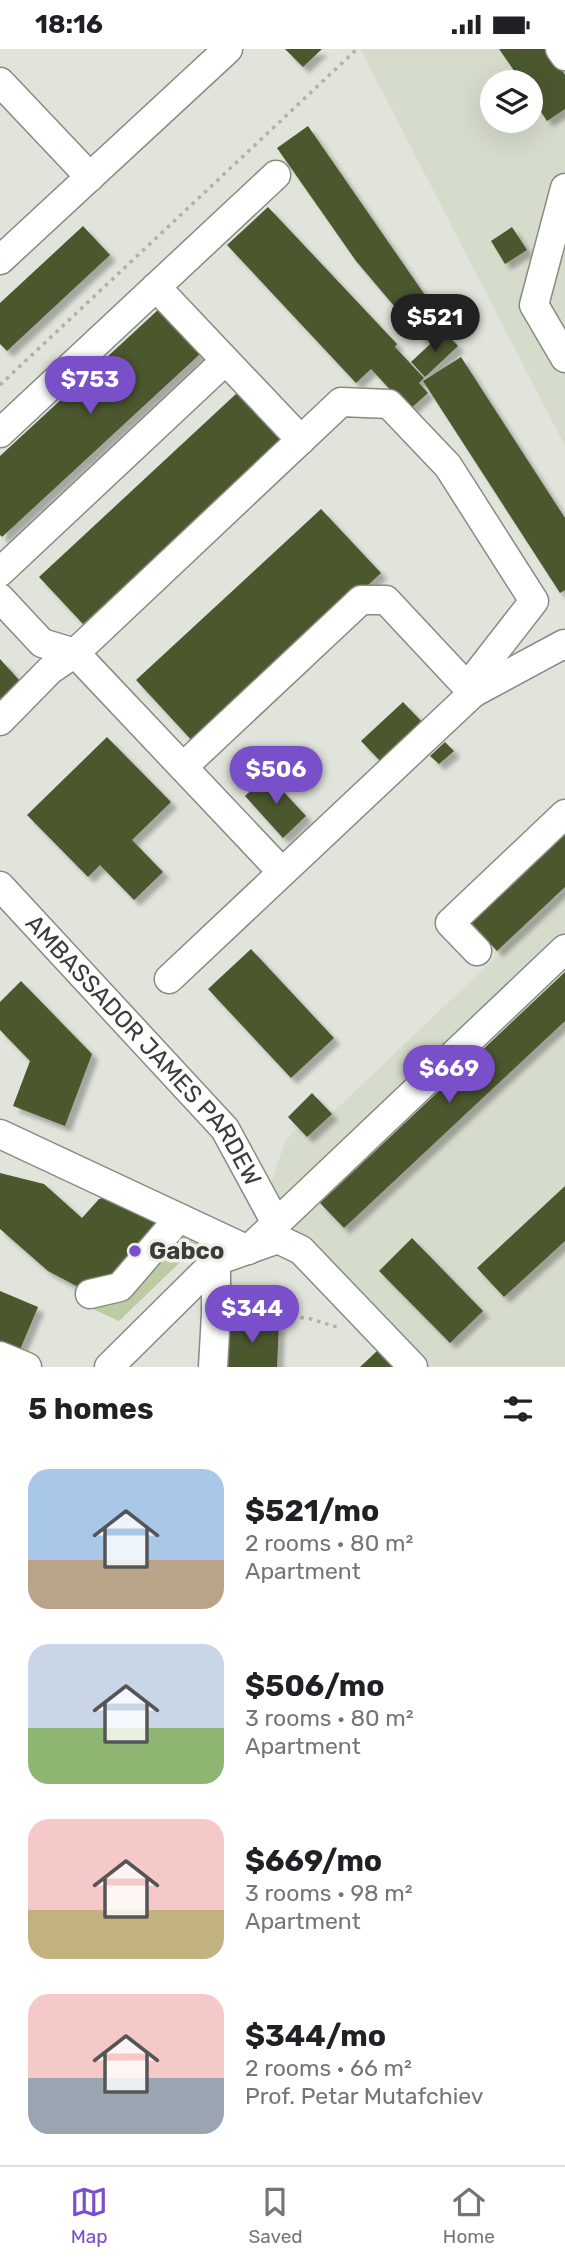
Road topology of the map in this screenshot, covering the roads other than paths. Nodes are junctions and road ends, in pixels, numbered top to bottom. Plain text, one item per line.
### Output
1 (228, 49) edge
2 (560, 49) edge
3 (565, 56) edge
4 (0, 82) edge
5 (276, 175) dead end
6 (90, 177) junction
7 (565, 188) edge
8 (0, 260) edge
9 (156, 287) junction
10 (565, 358) edge
11 (225, 361) junction
12 (0, 433) edge
13 (300, 440) junction
14 (0, 572) edge
15 (0, 598) edge
16 (565, 646) edge
17 (75, 653) junction
18 (473, 693) junction
19 (0, 721) edge
20 (183, 767) junction
21 (565, 814) edge
22 (282, 872) junction
23 (0, 886) edge
24 (565, 949) edge
25 (477, 951) dead end
26 (169, 979) dead end
27 (0, 1134) edge
28 (179, 1218) junction
29 (276, 1223) junction
30 (248, 1250) junction
31 (216, 1261) junction
32 (90, 1294) dead end
33 (0, 1356) edge
34 (27, 1367) edge
35 (109, 1367) edge
36 (213, 1367) edge
37 (413, 1367) edge

1 - 6 street
2 - 3 street
4 - 6 street
5 - 9 street
6 - 8 street
7 - 10 street
9 - 11 street
9 - 12 street
11 - 13 street
11 - 14 street
13 - 17 street
13 - 18 street
15 - 17 street
16 - 18 street
17 - 19 street
17 - 20 street
18 - 20 street
18 - 22 street
20 - 22 street
21 - 25 street
22 - 26 street
23 - 29 street, AMBASSADOR JAMES PARDEW
24 - 29 street
27 - 28 street
28 - 30 street
28 - 32 street
29 - 30 street
30 - 31 street
30 - 37 street
31 - 35 street
31 - 36 street
33 - 34 street

